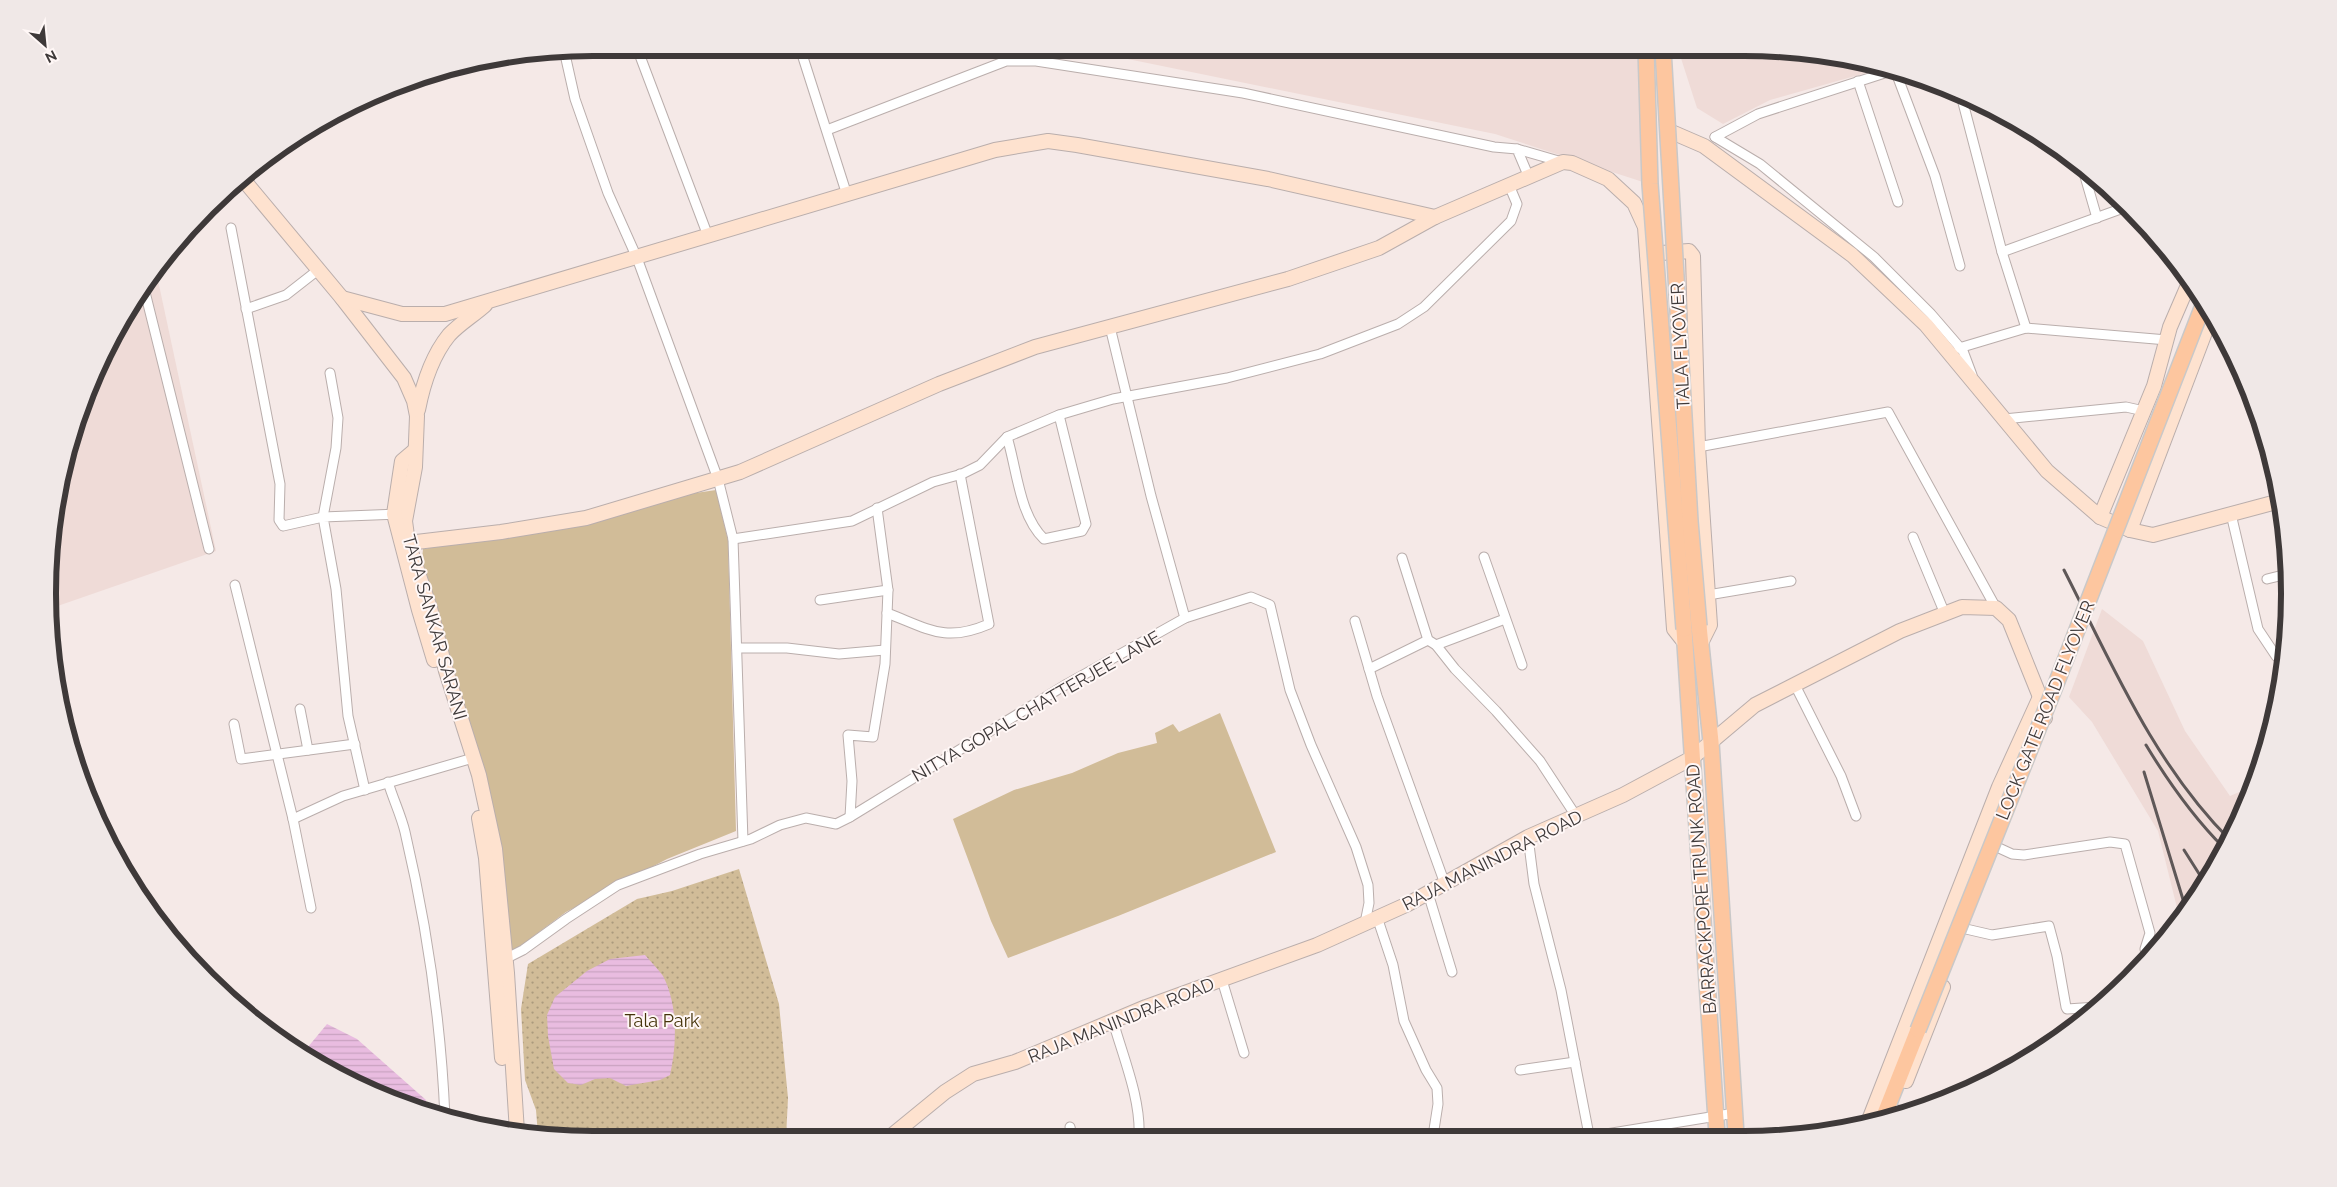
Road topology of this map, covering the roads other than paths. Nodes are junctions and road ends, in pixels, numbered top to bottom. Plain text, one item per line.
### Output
1 (640, 56) edge
2 (803, 56) edge
3 (1646, 56) edge
4 (1663, 56) edge
5 (566, 57) edge
6 (1880, 74) edge
7 (1899, 80) edge
8 (1858, 81) junction
9 (1963, 104) edge
10 (827, 130) junction
11 (1667, 130) junction
12 (1517, 149) junction
13 (1562, 162) junction
14 (1528, 175) junction
15 (2086, 180) edge
16 (247, 184) edge
17 (1509, 185) junction
18 (847, 195) junction
19 (1898, 202) dead end
20 (2119, 210) edge
21 (1435, 217) junction
22 (2097, 218) junction
23 (231, 228) dead end
24 (708, 236) junction
25 (2002, 252) junction
26 (1647, 254) junction
27 (636, 258) junction
28 (1960, 266) dead end
29 (318, 270) junction
30 (2187, 291) edge
31 (146, 296) edge
32 (342, 298) junction
33 (492, 300) junction
34 (246, 309) junction
35 (2201, 312) edge
36 (2208, 324) edge
37 (1110, 327) junction
38 (2026, 328) junction
39 (2167, 340) junction
40 (1957, 353) junction
41 (330, 373) dead end
42 (1127, 396) junction
43 (2144, 411) junction
44 (1059, 415) junction
45 (416, 416) junction
46 (2004, 419) junction
47 (1007, 437) junction
48 (1698, 447) junction
49 (960, 474) junction
50 (718, 479) junction
51 (2272, 503) edge
52 (876, 508) junction
53 (400, 514) junction
54 (2231, 514) junction
55 (323, 517) junction
56 (2100, 517) junction
57 (2130, 530) junction
58 (1913, 537) dead end
59 (733, 539) junction
60 (408, 543) junction
61 (209, 549) dead end
62 (1484, 557) dead end
63 (1402, 558) dead end
64 (2280, 575) edge
65 (2267, 579) dead end
66 (1791, 581) dead end
67 (235, 585) dead end
68 (888, 590) junction
69 (1708, 595) junction
70 (820, 600) dead end
71 (1996, 608) junction
72 (887, 613) junction
73 (1945, 614) junction
74 (1186, 618) junction
75 (1506, 619) junction
76 (1355, 621) dead end
77 (1692, 635) junction
78 (1432, 643) junction
79 (737, 648) junction
80 (885, 650) junction
81 (2277, 657) edge
82 (1522, 665) dead end
83 (1369, 669) junction
84 (1795, 685) junction
85 (2040, 697) junction
86 (300, 709) dead end
87 (234, 724) dead end
88 (1710, 742) junction
89 (354, 744) junction
90 (308, 750) junction
91 (278, 753) junction
92 (1692, 758) junction
93 (469, 759) junction
94 (388, 782) junction
95 (364, 790) junction
96 (1576, 816) junction
97 (1856, 816) dead end
98 (850, 817) junction
99 (293, 818) junction
100 (1528, 837) junction
101 (743, 841) junction
102 (1999, 848) junction
103 (1445, 884) junction
104 (1428, 893) junction
105 (311, 908) dead end
106 (1371, 920) junction
107 (1966, 929) junction
108 (2145, 950) edge
109 (500, 960) junction
110 (1452, 972) dead end
111 (1222, 980) junction
112 (2086, 1007) edge
113 (1113, 1021) junction
114 (1244, 1053) dead end
115 (1574, 1062) junction
116 (1520, 1070) dead end
117 (1895, 1108) edge
118 (1895, 1108) edge
119 (445, 1109) edge
120 (1734, 1114) junction
121 (1716, 1115) junction
122 (1871, 1115) edge
123 (508, 1123) edge
124 (516, 1125) edge
125 (1070, 1127) dead end
126 (897, 1131) edge
127 (1071, 1131) edge
128 (1139, 1131) edge
129 (1434, 1131) edge
130 (1588, 1131) edge
131 (1623, 1131) edge
132 (1717, 1131) edge
133 (1736, 1131) edge

1 - 24 street
2 - 10 street
3 - 77 main road, TALA FLYOVER, bridge
4 - 11 main road, TALA FLYOVER, bridge
5 - 27 street
6 - 8 street
7 - 28 street
8 - 19 street
8 - 40 street
9 - 25 street
10 - 12 street
10 - 18 street
11 - 40 street
11 - 77 main road, TALA FLYOVER, bridge
12 - 13 street
12 - 14 street
13 - 14 street
13 - 26 street
14 - 17 street
15 - 22 street
16 - 29 street, TARA SANKAR SARANI
17 - 21 street
17 - 42 street
18 - 21 street
18 - 24 street
20 - 22 street
21 - 37 street
22 - 25 street
23 - 34 street
24 - 27 street
25 - 38 street
26 - 48 street
26 - 77 street
27 - 33 street
27 - 50 street
29 - 32 street, TARA SANKAR SARANI
29 - 34 street
30 - 39 street
31 - 61 street
32 - 33 street
32 - 45 street, TARA SANKAR SARANI
33 - 45 street
34 - 55 street
35 - 117 main road, LOCK GATE ROAD FLYOVER, bridge
36 - 57 street
37 - 42 street
37 - 50 street
38 - 39 street
38 - 40 street
39 - 43 street
40 - 46 street
41 - 55 street
42 - 44 street
42 - 74 street
43 - 46 street
43 - 56 street
44 - 47 street
44 - 47 street
45 - 53 street, TARA SANKAR SARANI
46 - 56 street
47 - 49 street
48 - 69 street
48 - 71 street
49 - 52 street
49 - 72 street
50 - 59 street
50 - 60 street
51 - 54 street
52 - 59 street
52 - 68 street
53 - 55 street
53 - 60 street, TARA SANKAR SARANI
53 - 93 street
54 - 57 street
54 - 81 street
55 - 89 street
56 - 57 street
58 - 73 street
59 - 79 street
60 - 93 street, TARA SANKAR SARANI
62 - 75 street
63 - 78 street
64 - 65 street
66 - 69 street
67 - 91 street
68 - 70 street
68 - 72 street
69 - 77 street
71 - 73 street, RAJA MANINDRA ROAD
71 - 85 street
72 - 80 street
73 - 84 street, RAJA MANINDRA ROAD
74 - 98 street, NITYA GOPAL CHATTERJEE LANE
74 - 106 street, NITYA GOPAL CHATTERJEE LANE
75 - 78 street
75 - 82 street
76 - 83 street
77 - 88 main road, BARRACKPORE TRUNK ROAD
77 - 92 main road, BARRACKPORE TRUNK ROAD
78 - 83 street
78 - 96 street
79 - 80 street
79 - 101 street
80 - 98 street
83 - 103 street
84 - 88 street, RAJA MANINDRA ROAD
84 - 97 street
85 - 102 street
85 - 122 street
86 - 90 street
87 - 91 street
88 - 92 street, RAJA MANINDRA ROAD
88 - 120 main road, BARRACKPORE TRUNK ROAD
89 - 90 street
89 - 95 street
90 - 91 street
91 - 99 street
92 - 96 street, RAJA MANINDRA ROAD
92 - 121 main road, BARRACKPORE TRUNK ROAD
93 - 94 street
93 - 109 street, TARA SANKAR SARANI
94 - 95 street
94 - 119 street
95 - 99 street
96 - 100 street, RAJA MANINDRA ROAD
98 - 101 street, NITYA GOPAL CHATTERJEE LANE
99 - 105 street
100 - 103 street, RAJA MANINDRA ROAD
100 - 115 street
101 - 109 street, NITYA GOPAL CHATTERJEE LANE
102 - 107 street
102 - 108 street
103 - 104 street, RAJA MANINDRA ROAD
104 - 106 street, RAJA MANINDRA ROAD
104 - 110 street
106 - 111 street, RAJA MANINDRA ROAD
106 - 129 street
107 - 112 street
107 - 118 street
109 - 123 street
109 - 124 street, TARA SANKAR SARANI
111 - 113 street, RAJA MANINDRA ROAD
111 - 114 street
113 - 126 street, RAJA MANINDRA ROAD
113 - 128 street
115 - 116 street
115 - 130 street
120 - 121 street
120 - 133 main road, BARRACKPORE TRUNK ROAD
121 - 131 street
121 - 132 main road, BARRACKPORE TRUNK ROAD
125 - 127 street

